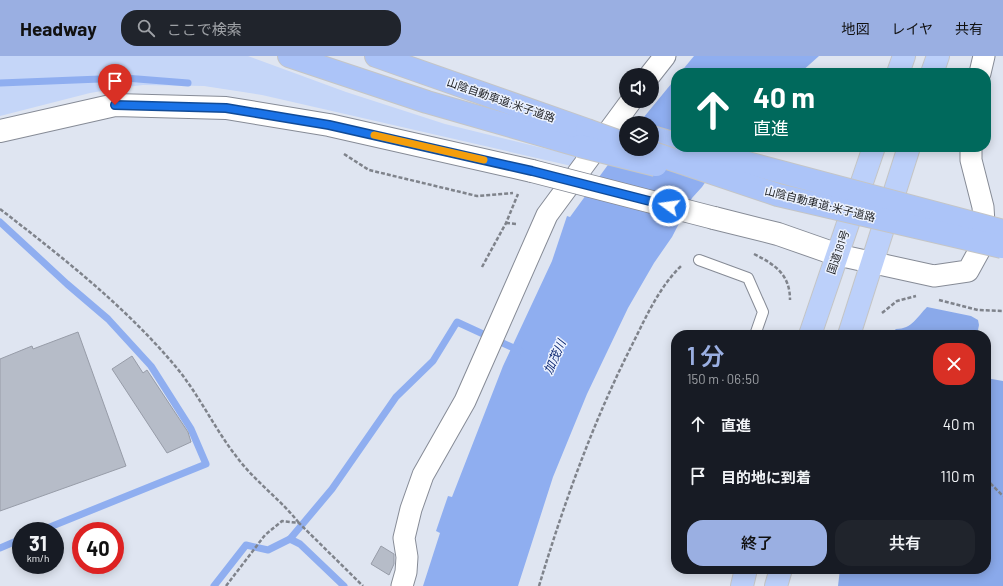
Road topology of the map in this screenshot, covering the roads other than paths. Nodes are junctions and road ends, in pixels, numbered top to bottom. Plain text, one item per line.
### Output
1 (289, 56) edge
2 (376, 56) edge
3 (417, 56) edge
4 (665, 56) edge
5 (904, 56) edge
6 (938, 56) edge
7 (984, 56) edge
8 (656, 68) edge
9 (900, 68) edge
10 (934, 68) edge
11 (981, 68) edge
12 (626, 108) edge
13 (619, 130) edge
14 (0, 131) edge
15 (586, 132) junction
16 (659, 139) edge
17 (619, 142) edge
18 (671, 143) edge
19 (705, 152) edge
20 (872, 152) edge
21 (907, 152) edge
22 (971, 152) edge
23 (659, 155) edge
24 (778, 195) junction
25 (1003, 241) edge
26 (838, 255) junction
27 (699, 260) road end
28 (873, 264) junction
29 (757, 330) edge
30 (812, 330) edge
31 (851, 330) edge
32 (780, 574) edge
33 (402, 586) edge
34 (776, 586) edge

1 - 15 highway
2 - 15 highway, 山陰自動車道;米子道路
3 - 15 highway, 山陰自動車道;米子道路
4 - 8 street
5 - 9 highway
6 - 10 highway
7 - 11 street
12 - 33 street
13 - 15 highway, 山陰自動車道;米子道路
14 - 26 street, bridge
15 - 17 highway, 山陰自動車道;米子道路, bridge
15 - 24 highway, bridge
16 - 18 highway
19 - 25 highway, 山陰自動車道;米子道路, bridge
20 - 26 highway, 国道181号
21 - 28 highway
22 - 28 street
23 - 24 highway, 山陰自動車道;米子道路, bridge
24 - 25 highway, 山陰自動車道;米子道路, bridge
26 - 28 street
26 - 30 highway, 国道181号
27 - 29 lane
28 - 31 highway
32 - 34 highway

